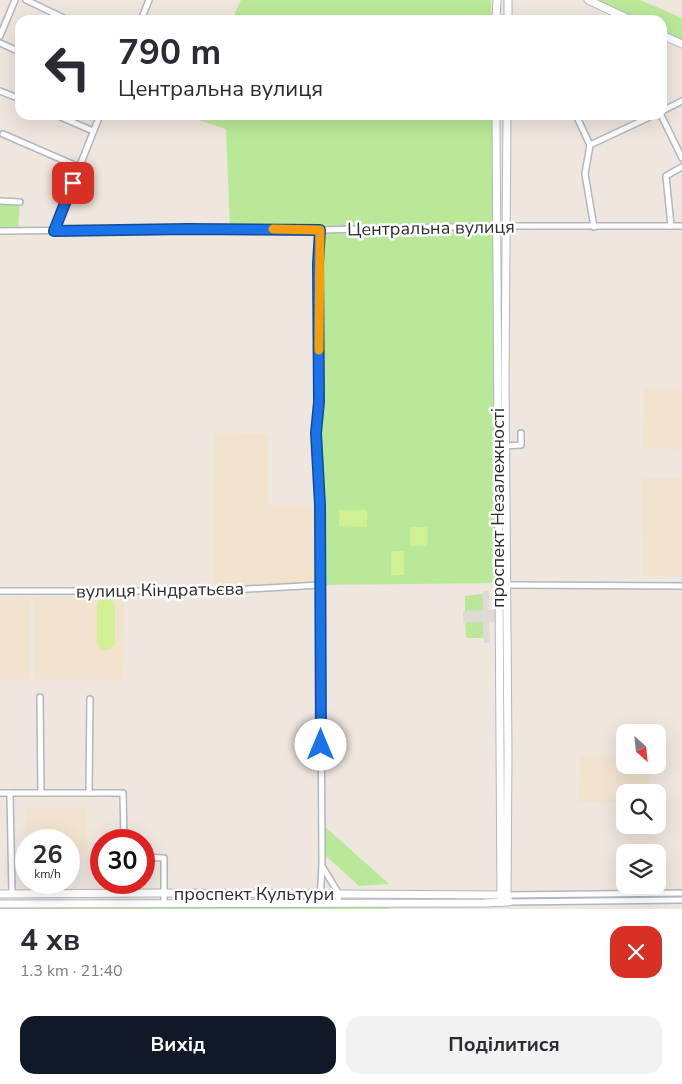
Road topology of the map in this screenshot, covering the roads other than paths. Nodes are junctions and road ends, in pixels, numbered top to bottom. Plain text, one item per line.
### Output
1 (16, 0) edge
2 (26, 0) edge
3 (148, 0) edge
4 (497, 0) edge
5 (508, 0) edge
6 (588, 0) edge
7 (58, 15) edge
8 (143, 15) edge
9 (496, 15) edge
10 (508, 15) edge
11 (620, 15) edge
12 (0, 36) edge
13 (667, 37) edge
14 (0, 43) edge
15 (682, 44) edge
16 (15, 50) edge
17 (0, 91) edge
18 (15, 98) edge
19 (682, 101) edge
20 (667, 108) edge
21 (68, 120) edge
22 (98, 120) edge
23 (496, 120) edge
24 (507, 120) edge
25 (578, 120) edge
26 (643, 120) edge
27 (663, 120) edge
28 (93, 131) junction
29 (3, 134) dead end
30 (590, 145) junction
31 (682, 158) edge
32 (79, 167) junction
33 (682, 168) edge
34 (0, 201) edge
35 (20, 202) dead end
36 (496, 226) junction
37 (507, 226) junction
38 (671, 226) junction
39 (682, 226) edge
40 (594, 227) junction
41 (320, 230) junction
42 (54, 231) junction
43 (0, 232) edge
44 (522, 433) dead end
45 (502, 446) junction
46 (501, 584) junction
47 (320, 585) junction
48 (682, 586) edge
49 (0, 591) edge
50 (40, 697) dead end
51 (90, 699) dead end
52 (0, 793) edge
53 (10, 793) junction
54 (41, 793) junction
55 (89, 793) junction
56 (124, 829) edge
57 (155, 858) edge
58 (322, 865) junction
59 (163, 893) junction
60 (320, 893) junction
61 (616, 893) edge
62 (666, 893) edge
63 (682, 893) edge
64 (0, 894) edge
65 (12, 894) junction
66 (339, 894) junction
67 (380, 894) junction
68 (529, 894) junction
69 (651, 894) edge
70 (504, 898) junction
71 (682, 900) edge
72 (650, 901) junction
73 (164, 902) junction
74 (320, 902) junction
75 (529, 902) junction
76 (338, 903) junction
77 (382, 903) junction
78 (0, 904) edge
79 (389, 909) edge

1 - 12 street
2 - 7 street
3 - 8 street
4 - 9 street
5 - 10 street
6 - 11 street
13 - 15 street
14 - 16 street
17 - 18 street
19 - 20 street
21 - 28 street
22 - 28 street
23 - 36 street, проспект Незалежності
24 - 37 street, проспект Незалежності
25 - 30 street
26 - 30 street
27 - 31 street
28 - 32 street
29 - 32 street
30 - 40 street
32 - 42 street
33 - 38 street
34 - 35 street
36 - 37 street, Центральна вулиця
36 - 41 street, Центральна вулиця
36 - 45 street, проспект Незалежності
37 - 40 street, Центральна вулиця
37 - 45 street, проспект Незалежності
38 - 39 street, Центральна вулиця
38 - 40 street, Центральна вулиця
41 - 42 street, Центральна вулиця
41 - 47 street
42 - 43 street, Центральна вулиця
44 - 45 street
45 - 46 street, проспект Незалежності
46 - 48 street
46 - 70 street, проспект Незалежності
47 - 49 street, вулиця Кіндратьєва
47 - 58 street
50 - 54 street
51 - 55 street
52 - 53 street
53 - 54 street
53 - 65 street
54 - 55 street
55 - 56 street
57 - 59 street
58 - 60 street
58 - 66 street
59 - 60 street, проспект Культури
59 - 65 street, проспект Культури
59 - 73 street
60 - 66 street, проспект Культури
60 - 74 street
61 - 68 street
62 - 63 street
64 - 65 street, проспект Культури
66 - 67 street, проспект Культури
66 - 76 street
67 - 70 street, проспект Культури
67 - 77 street
68 - 70 street
68 - 75 street
69 - 72 street
70 - 75 street
70 - 77 street, проспект Культури
71 - 72 street
72 - 75 street
73 - 74 street, проспект Культури
73 - 78 street, проспект Культури
74 - 76 street, проспект Культури
76 - 77 street, проспект Культури
77 - 79 street

